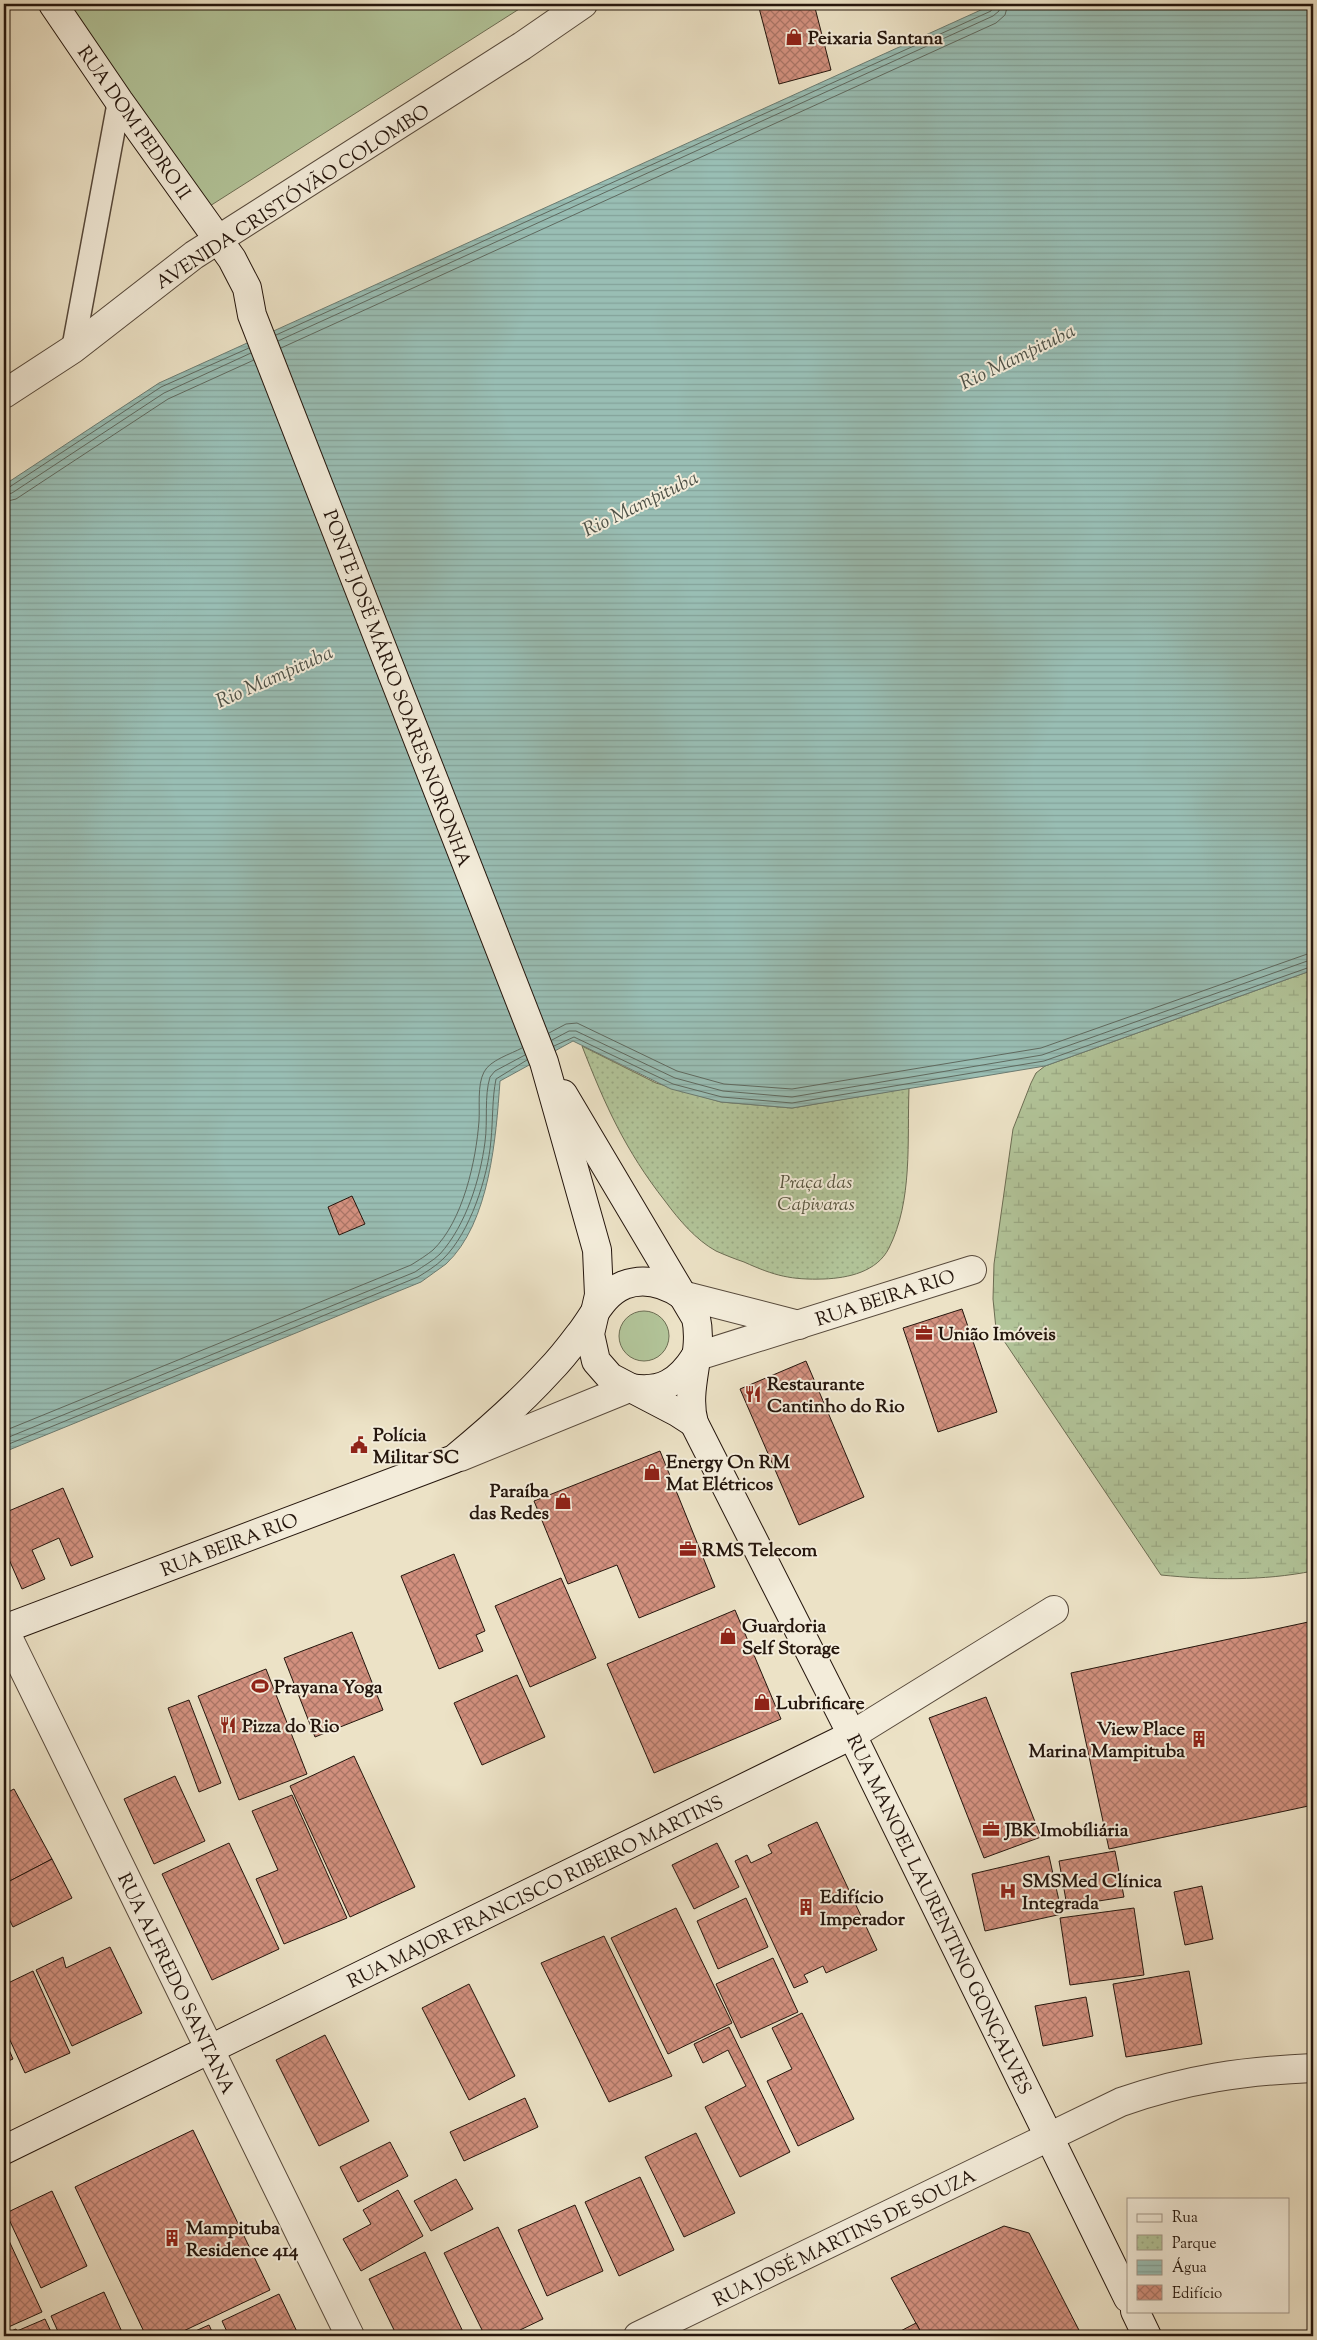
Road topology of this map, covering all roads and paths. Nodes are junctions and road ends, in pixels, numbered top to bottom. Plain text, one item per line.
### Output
1 (53, 4) edge
2 (584, 4) edge
3 (119, 101) junction
4 (217, 240) junction
5 (252, 314) joint
6 (73, 349) junction
7 (4, 394) edge
8 (544, 1062) junction
9 (972, 1270) dead end
10 (682, 1295) junction
11 (598, 1308) junction
12 (798, 1325) junction
13 (695, 1357) junction
14 (629, 1388) junction
15 (694, 1423) junction
16 (454, 1459) junction
17 (1054, 1610) dead end
18 (4, 1629) edge
19 (852, 1736) junction
20 (210, 2050) junction
21 (1313, 2068) edge
22 (1049, 2137) junction
23 (4, 2150) edge
24 (1127, 2296) edge
25 (1135, 2312) edge
26 (350, 2336) edge
27 (638, 2336) edge
28 (1147, 2336) edge

1 - 3 main road, RUA DOM PEDRO II
2 - 4 main road, AVENIDA CRISTÓVÃO COLOMBO
3 - 4 main road, RUA DOM PEDRO II
3 - 6 lane
4 - 5 main road, RUA DOM PEDRO II
4 - 6 main road, AVENIDA CRISTÓVÃO COLOMBO
5 - 8 main road, PONTE JOSÉ MÁRIO SOARES NORONHA
6 - 7 main road, AVENIDA CRISTÓVÃO COLOMBO
8 - 10 main road, RUA MANOEL LAURENTINO GONÇALVES
8 - 11 main road
9 - 12 main road, RUA BEIRA RIO
10 - 11 main road, RUA BEIRA RIO
10 - 12 main road, RUA BEIRA RIO
10 - 13 main road, RUA MANOEL LAURENTINO GONÇALVES
11 - 14 main road
11 - 16 main road, RUA BEIRA RIO
12 - 13 main road, RUA BEIRA RIO
13 - 14 main road, RUA BEIRA RIO
13 - 15 main road, RUA MANOEL LAURENTINO GONÇALVES
14 - 15 main road
14 - 16 main road, RUA BEIRA RIO
15 - 19 main road, RUA MANOEL LAURENTINO GONÇALVES
16 - 18 main road, RUA BEIRA RIO
17 - 19 main road, RUA MAJOR FRANCISCO RIBEIRO MARTINS
18 - 20 main road, RUA ALFREDO SANTANA
19 - 20 main road, RUA MAJOR FRANCISCO RIBEIRO MARTINS
19 - 22 main road, RUA MANOEL LAURENTINO GONÇALVES
20 - 23 main road, RUA MAJOR FRANCISCO RIBEIRO MARTINS
20 - 26 main road, RUA ALFREDO SANTANA
21 - 22 main road, RUA JOSÉ MARTINS DE SOUZA
22 - 24 main road, RUA MANOEL LAURENTINO GONÇALVES
22 - 27 main road, RUA JOSÉ MARTINS DE SOUZA
25 - 28 main road

